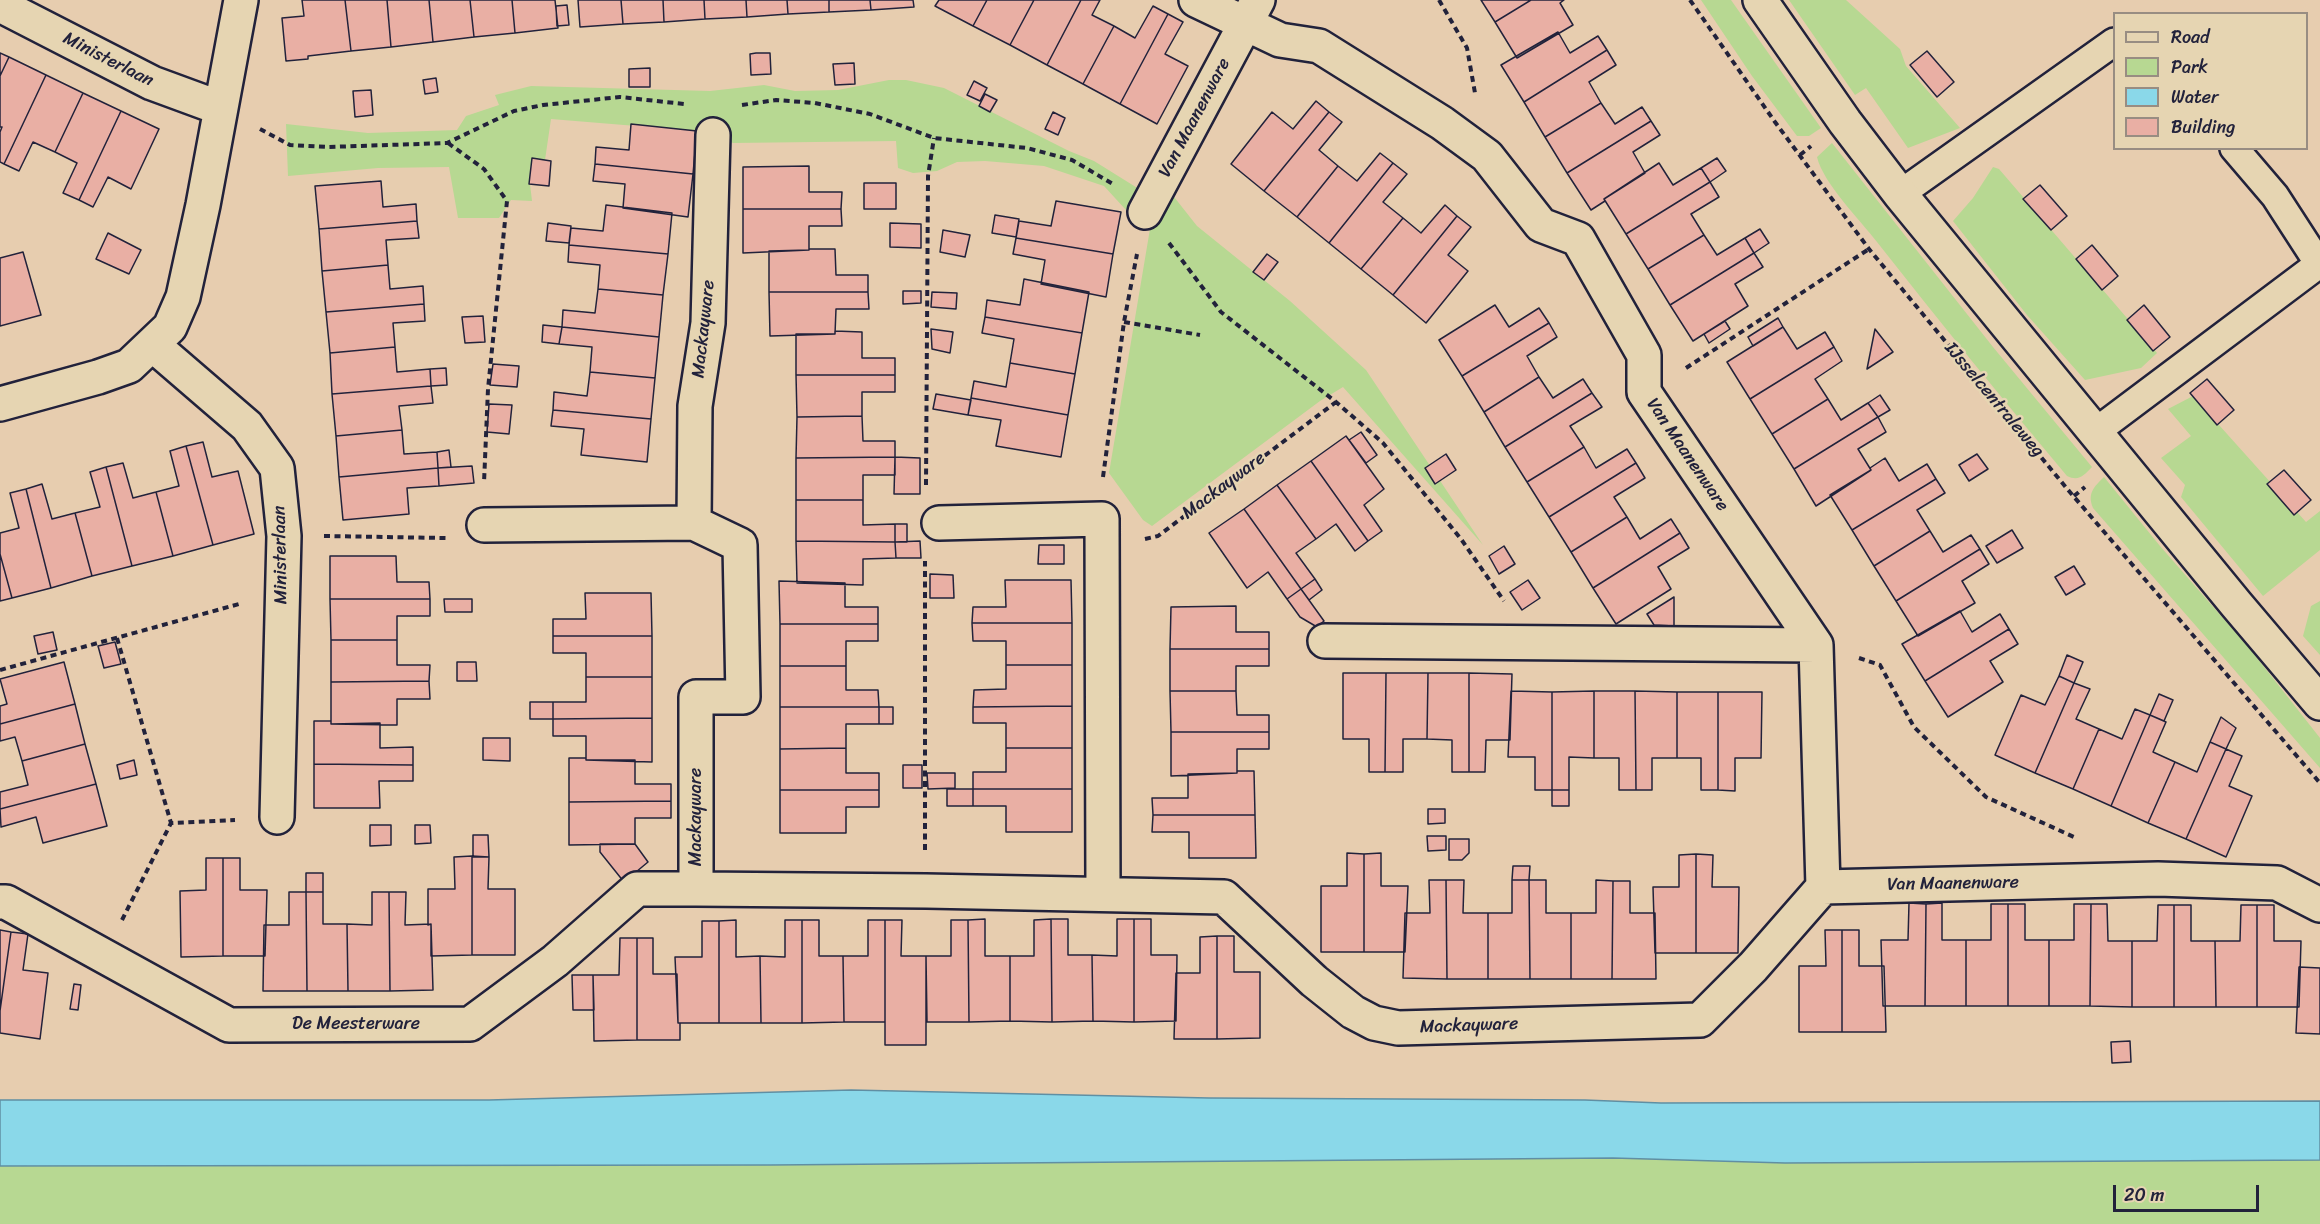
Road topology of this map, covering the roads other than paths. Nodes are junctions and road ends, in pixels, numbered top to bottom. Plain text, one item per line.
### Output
1 (241, 0) edge
2 (1196, 0) edge
3 (1760, 0) edge
4 (0, 5) edge
5 (1251, 12) edge
6 (2113, 43) edge
7 (220, 108) junction
8 (713, 135) dead end
9 (2236, 150) edge
10 (1900, 194) junction
11 (1145, 212) road end
12 (153, 345) junction
13 (0, 404) edge
14 (2094, 433) junction
15 (932, 522) road end
16 (694, 523) junction
17 (484, 525) road end
18 (1326, 641) dead end
19 (1816, 645) junction
20 (2320, 703) edge
21 (277, 817) road end
22 (1823, 886) junction
23 (696, 888) junction
24 (1103, 894) junction
25 (0, 902) edge
26 (2320, 904) edge

1 - 7 street
2 - 5 street, Van Maanenware
3 - 10 street
4 - 7 street, Ministerlaan
5 - 11 street, Van Maanenware
5 - 19 street, Van Maanenware
6 - 10 lane
7 - 12 street
8 - 16 street, Mackayware
9 - 14 lane
10 - 14 street
12 - 13 street
12 - 21 street, Ministerlaan
14 - 20 street
15 - 24 street
16 - 17 street, Mackayware
16 - 23 street, Mackayware
18 - 19 street
19 - 22 street
22 - 24 street, Mackayware
22 - 26 street, Van Maanenware
23 - 24 street, Mackayware
23 - 25 street, De Meesterware

